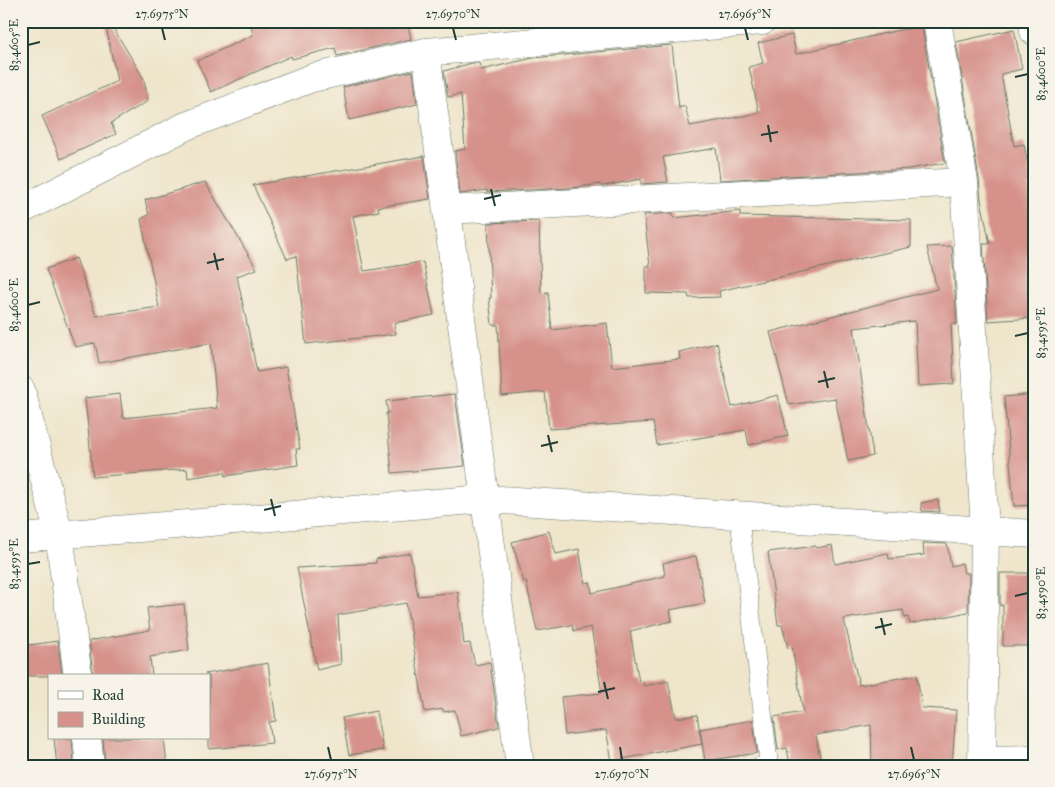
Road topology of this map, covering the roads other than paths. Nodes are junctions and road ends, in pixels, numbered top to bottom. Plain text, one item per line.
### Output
1 (762, 21) edge
2 (937, 21) edge
3 (1033, 21) edge
4 (1034, 31) edge
5 (426, 52) junction
6 (964, 182) junction
7 (21, 210) edge
8 (447, 210) junction
9 (21, 390) edge
10 (485, 499) junction
11 (739, 515) junction
12 (985, 530) junction
13 (59, 534) junction
14 (1034, 534) edge
15 (21, 538) edge
16 (78, 674) edge
17 (87, 740) edge
18 (1034, 759) edge
19 (982, 763) edge
20 (512, 765) edge
21 (90, 766) edge
22 (761, 766) edge

1 - 5 street
2 - 6 street
3 - 4 street
5 - 7 street
5 - 8 street
6 - 8 street
6 - 12 street
8 - 10 street
9 - 13 street
10 - 11 street
10 - 13 street
10 - 20 street
11 - 12 street
11 - 22 lane
12 - 14 street
12 - 19 street
13 - 15 street
13 - 16 street
17 - 21 street
18 - 19 street

